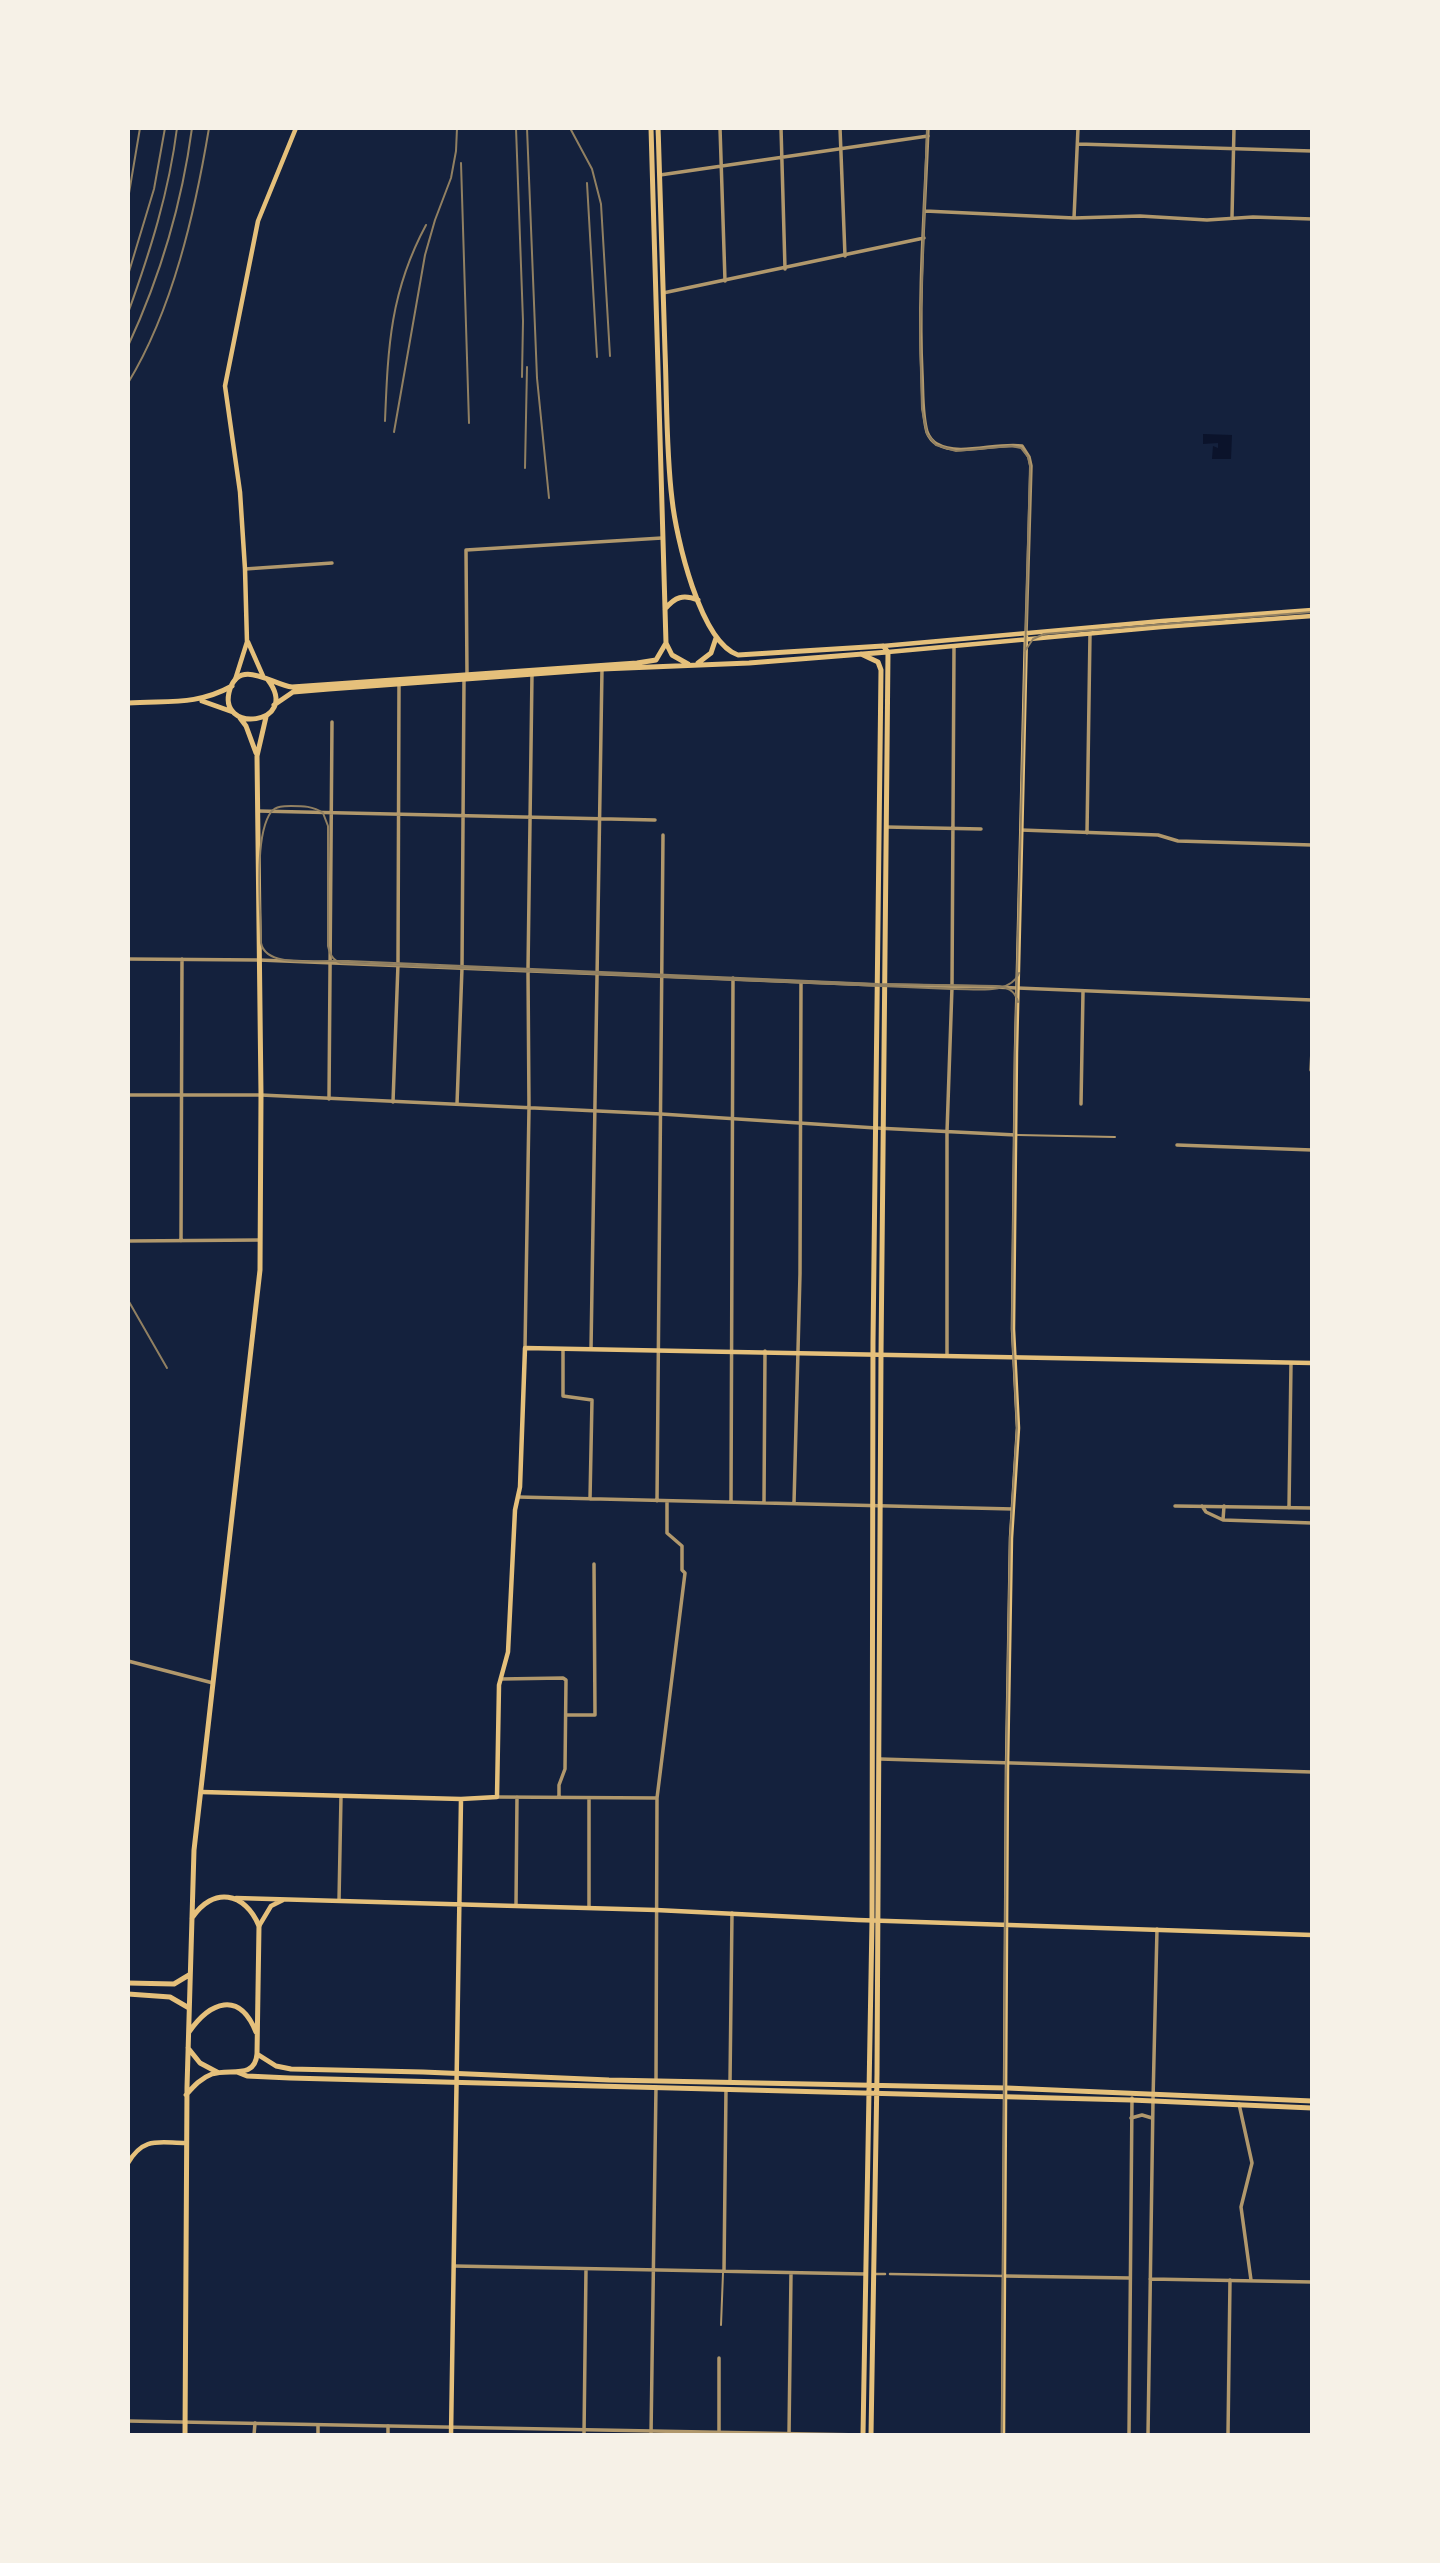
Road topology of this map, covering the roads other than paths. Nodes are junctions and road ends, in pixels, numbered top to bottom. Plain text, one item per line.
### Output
1 (296, 128) edge
2 (651, 128) edge
3 (658, 128) edge
4 (720, 128) edge
5 (781, 128) edge
6 (841, 128) edge
7 (928, 128) edge
8 (1078, 128) edge
9 (1234, 128) edge
10 (928, 136) junction
11 (1077, 144) junction
12 (841, 148) junction
13 (1233, 149) junction
14 (1312, 151) edge
15 (781, 157) junction
16 (722, 166) junction
17 (660, 175) junction
18 (925, 211) junction
19 (1232, 217) junction
20 (1074, 218) junction
21 (1312, 219) edge
22 (925, 238) junction
23 (845, 256) junction
24 (785, 269) junction
25 (725, 281) junction
26 (664, 293) junction
27 (656, 295) junction
28 (664, 538) junction
29 (332, 563) dead end
30 (245, 569) junction
31 (698, 600) junction
32 (665, 609) junction
33 (1312, 610) edge
34 (1312, 615) edge
35 (1090, 634) junction
36 (716, 635) junction
37 (1026, 637) junction
38 (247, 642) junction
39 (666, 643) junction
40 (883, 646) junction
41 (954, 647) junction
42 (888, 652) junction
43 (861, 654) junction
44 (692, 665) junction
45 (602, 669) junction
46 (532, 674) junction
47 (466, 677) junction
48 (266, 678) junction
49 (233, 684) junction
50 (399, 684) junction
51 (199, 700) junction
52 (128, 703) edge
53 (274, 705) junction
54 (236, 714) junction
55 (266, 717) junction
56 (332, 722) dead end
57 (257, 756) junction
58 (258, 811) junction
59 (332, 813) junction
60 (400, 814) junction
61 (463, 815) junction
62 (531, 817) junction
63 (600, 818) junction
64 (655, 820) dead end
65 (886, 827) junction
66 (953, 829) junction
67 (981, 829) dead end
68 (1021, 830) junction
69 (1087, 833) junction
70 (663, 835) dead end
71 (1312, 845) edge
72 (128, 959) edge
73 (182, 959) junction
74 (259, 960) junction
75 (330, 962) junction
76 (398, 965) junction
77 (462, 967) junction
78 (528, 970) junction
79 (597, 974) junction
80 (663, 977) junction
81 (733, 978) junction
82 (801, 982) junction
83 (881, 985) junction
84 (952, 988) junction
85 (1018, 989) junction
86 (1083, 992) junction
87 (1312, 1000) edge
88 (1312, 1051) edge
89 (1311, 1070) edge
90 (128, 1095) edge
91 (261, 1095) junction
92 (181, 1096) junction
93 (329, 1098) junction
94 (393, 1102) junction
95 (457, 1104) junction
96 (1081, 1104) dead end
97 (529, 1108) junction
98 (596, 1111) junction
99 (661, 1114) junction
100 (731, 1120) junction
101 (800, 1124) junction
102 (876, 1128) junction
103 (884, 1128) junction
104 (947, 1132) junction
105 (1016, 1135) junction
106 (1115, 1137) dead end
107 (1177, 1145) dead end
108 (1312, 1150) edge
109 (128, 1241) edge
110 (181, 1241) junction
111 (260, 1241) junction
112 (525, 1349) junction
113 (563, 1349) junction
114 (591, 1349) junction
115 (658, 1350) junction
116 (730, 1351) junction
117 (765, 1351) junction
118 (796, 1352) junction
119 (873, 1353) junction
120 (881, 1354) junction
121 (947, 1355) junction
122 (1016, 1357) junction
123 (1291, 1362) junction
124 (1312, 1363) edge
125 (518, 1497) junction
126 (590, 1499) junction
127 (657, 1500) junction
128 (667, 1501) junction
129 (731, 1502) junction
130 (764, 1502) junction
131 (794, 1503) junction
132 (873, 1506) junction
133 (882, 1506) junction
134 (1175, 1506) dead end
135 (1202, 1506) junction
136 (1224, 1506) junction
137 (1289, 1508) junction
138 (1312, 1508) edge
139 (1013, 1509) junction
140 (1223, 1520) junction
141 (1312, 1523) edge
142 (594, 1564) dead end
143 (128, 1661) edge
144 (501, 1679) junction
145 (215, 1684) junction
146 (566, 1715) junction
147 (880, 1759) junction
148 (1008, 1761) junction
149 (1312, 1772) edge
150 (202, 1791) junction
151 (341, 1796) junction
152 (497, 1797) junction
153 (517, 1797) junction
154 (559, 1797) junction
155 (589, 1798) junction
156 (657, 1798) junction
157 (461, 1799) junction
158 (236, 1898) junction
159 (286, 1898) junction
160 (339, 1901) junction
161 (459, 1904) junction
162 (516, 1905) junction
163 (589, 1908) junction
164 (656, 1910) junction
165 (732, 1913) junction
166 (191, 1921) junction
167 (875, 1921) junction
168 (1007, 1924) junction
169 (259, 1926) junction
170 (1157, 1930) junction
171 (1312, 1935) edge
172 (189, 1975) junction
173 (128, 1983) edge
174 (128, 1994) edge
175 (189, 2008) junction
176 (188, 2035) junction
177 (257, 2035) junction
178 (188, 2048) junction
179 (257, 2054) junction
180 (217, 2072) junction
181 (237, 2072) junction
182 (457, 2074) junction
183 (457, 2081) junction
184 (730, 2082) junction
185 (656, 2084) junction
186 (870, 2085) junction
187 (877, 2085) junction
188 (1007, 2088) junction
189 (726, 2089) junction
190 (869, 2093) junction
191 (877, 2093) junction
192 (186, 2095) junction
193 (1132, 2096) junction
194 (1007, 2097) junction
195 (1153, 2097) junction
196 (1312, 2101) edge
197 (1239, 2104) junction
198 (1312, 2108) edge
199 (1131, 2118) junction
200 (1152, 2118) junction
201 (186, 2143) junction
202 (128, 2163) edge
203 (454, 2266) junction
204 (586, 2269) junction
205 (653, 2270) junction
206 (723, 2271) junction
207 (791, 2272) junction
208 (865, 2274) junction
209 (873, 2274) junction
210 (1005, 2276) junction
211 (1130, 2278) junction
212 (1150, 2279) junction
213 (1230, 2280) junction
214 (1251, 2280) junction
215 (1312, 2282) edge
216 (720, 2325) dead end
217 (719, 2358) dead end
218 (128, 2421) edge
219 (185, 2422) junction
220 (255, 2423) junction
221 (318, 2425) junction
222 (388, 2426) junction
223 (451, 2427) junction
224 (584, 2432) edge
225 (651, 2433) edge
226 (719, 2434) edge
227 (789, 2434) edge
228 (185, 2435) edge
229 (254, 2435) edge
230 (318, 2435) edge
231 (388, 2435) edge
232 (451, 2435) edge
233 (863, 2435) edge
234 (871, 2435) edge
235 (1003, 2435) edge
236 (1129, 2435) edge
237 (1148, 2435) edge
238 (1228, 2435) edge

1 - 30 main road
2 - 27 main road
3 - 17 main road
4 - 16 street
5 - 15 street
6 - 12 street
7 - 10 street
8 - 11 street
9 - 13 street
10 - 12 street
10 - 18 street
11 - 13 street
11 - 20 street
12 - 15 street
12 - 23 street
13 - 14 street
13 - 19 street
15 - 16 street
15 - 24 street
16 - 17 street
16 - 25 street
17 - 26 main road
18 - 20 street
18 - 22 street
19 - 20 street
19 - 21 street
22 - 23 street
22 - 37 street
23 - 24 street
24 - 25 street
25 - 26 street
26 - 27 street
26 - 31 main road
27 - 28 main road
28 - 32 main road
28 - 47 street
29 - 30 street
30 - 38 main road
31 - 32 main road
31 - 36 main road
32 - 39 main road
33 - 37 main road
34 - 35 main road
35 - 37 main road
35 - 69 street
36 - 40 main road
36 - 44 main road
37 - 40 main road
37 - 41 main road
37 - 68 main road
38 - 48 main road
38 - 49 main road
39 - 44 main road
39 - 47 main road
40 - 42 main road
41 - 42 main road
41 - 66 street
42 - 43 main road
42 - 65 main road
43 - 44 main road
43 - 83 main road
44 - 45 main road
45 - 46 main road
45 - 63 street
46 - 47 main road
46 - 62 street
47 - 48 main road
47 - 50 main road
47 - 61 street
48 - 49 main road
48 - 53 main road
49 - 51 main road
49 - 54 main road
50 - 53 main road
50 - 60 street
51 - 52 main road
51 - 54 main road
53 - 55 main road
54 - 55 main road
54 - 57 main road
55 - 57 main road
56 - 59 street
57 - 58 main road
58 - 59 street
58 - 74 main road
59 - 60 street
59 - 75 street
60 - 61 street
60 - 76 street
61 - 62 street
61 - 77 street
62 - 63 street
62 - 78 street
63 - 64 street
63 - 79 street
65 - 66 street
65 - 83 main road
66 - 67 street
66 - 84 street
68 - 69 street
68 - 85 main road
69 - 71 street
70 - 80 street
72 - 73 street
73 - 74 street
73 - 92 street
74 - 75 street
74 - 91 main road
75 - 76 street
75 - 93 street
76 - 77 street
76 - 94 street
77 - 78 street
77 - 95 street
78 - 79 street
78 - 97 street
79 - 80 street
79 - 98 street
80 - 81 street
80 - 99 street
81 - 82 street
81 - 100 street
82 - 83 street
82 - 101 street
83 - 84 street
83 - 102 main road
83 - 103 main road
84 - 85 street
84 - 104 street
85 - 86 street
85 - 105 main road
86 - 87 street
86 - 96 street
88 - 89 street
90 - 92 street
91 - 92 street
91 - 93 street
91 - 111 main road
92 - 110 street
93 - 94 street
94 - 95 street
95 - 97 street
97 - 98 street
97 - 112 street
98 - 99 street
98 - 114 street
99 - 100 street
99 - 115 street
100 - 101 street
100 - 116 street
101 - 102 street
101 - 118 street
102 - 103 street
102 - 119 main road
103 - 104 street
103 - 120 main road
104 - 105 street
104 - 121 street
105 - 106 lane
105 - 122 main road
107 - 108 street
109 - 110 street
110 - 111 street
111 - 145 main road
112 - 113 main road
112 - 125 main road
113 - 114 main road
113 - 126 street
114 - 115 main road
115 - 116 main road
115 - 127 street
116 - 117 main road
116 - 129 street
117 - 118 main road
117 - 130 street
118 - 119 main road
118 - 131 street
119 - 120 main road
119 - 132 main road
120 - 121 main road
120 - 133 main road
121 - 122 main road
122 - 123 main road
122 - 139 main road
123 - 124 main road
123 - 137 street
125 - 126 street
125 - 144 main road
126 - 127 street
127 - 128 street
128 - 129 street
128 - 156 street
129 - 130 street
130 - 131 street
131 - 132 street
132 - 133 street
132 - 167 main road
133 - 139 street
133 - 147 main road
134 - 135 street
135 - 136 street
135 - 140 street
136 - 137 street
136 - 140 street
137 - 138 street
139 - 148 main road
140 - 141 street
142 - 146 street
143 - 145 street
144 - 146 street
144 - 152 main road
145 - 150 main road
146 - 154 street
147 - 148 street
147 - 167 main road
148 - 149 street
148 - 168 main road
150 - 151 main road
150 - 166 main road
151 - 157 main road
151 - 160 street
152 - 153 street
152 - 157 main road
153 - 154 street
153 - 162 street
154 - 155 street
155 - 156 street
155 - 163 street
156 - 164 street
157 - 161 main road
158 - 159 main road
158 - 166 main road
158 - 169 main road
159 - 160 main road
159 - 169 main road
160 - 161 main road
161 - 162 main road
161 - 182 main road
162 - 163 main road
163 - 164 main road
164 - 165 main road
164 - 185 street
165 - 167 main road
165 - 184 street
166 - 172 main road
167 - 168 main road
167 - 186 main road
167 - 187 main road
168 - 170 main road
168 - 188 main road
169 - 177 main road
170 - 171 main road
170 - 195 street
172 - 173 main road
172 - 175 main road
174 - 175 main road
175 - 176 main road
176 - 177 main road
176 - 178 main road
177 - 179 main road
178 - 180 main road
178 - 192 main road
179 - 181 main road
179 - 182 main road
180 - 181 main road
180 - 192 main road
181 - 183 main road
182 - 183 main road
182 - 185 main road
183 - 185 main road
183 - 203 main road
184 - 185 main road
184 - 186 main road
185 - 189 main road
185 - 205 street
186 - 187 main road
186 - 190 main road
187 - 188 main road
187 - 191 main road
188 - 193 main road
188 - 194 main road
189 - 190 main road
189 - 206 street
190 - 191 main road
190 - 208 main road
191 - 194 main road
191 - 209 main road
192 - 201 main road
193 - 194 main road
193 - 195 main road
193 - 199 street
194 - 210 main road
195 - 196 main road
195 - 197 main road
195 - 200 street
197 - 198 main road
197 - 214 street
199 - 200 street
199 - 211 street
200 - 212 street
201 - 202 main road
201 - 219 main road
203 - 204 street
203 - 223 main road
204 - 205 street
204 - 224 street
205 - 206 street
205 - 225 street
206 - 207 street
206 - 216 lane
207 - 208 street
207 - 227 street
208 - 233 main road
209 - 210 street
209 - 234 main road
210 - 211 street
210 - 235 main road
211 - 236 street
212 - 213 street
212 - 237 street
213 - 214 street
213 - 238 street
214 - 215 street
217 - 226 street
218 - 219 street
219 - 220 street
219 - 228 main road
220 - 221 street
220 - 229 street
221 - 222 street
221 - 230 street
222 - 223 street
222 - 231 street
223 - 224 street
223 - 232 main road
224 - 225 street
225 - 226 street
226 - 227 street
227 - 233 street

